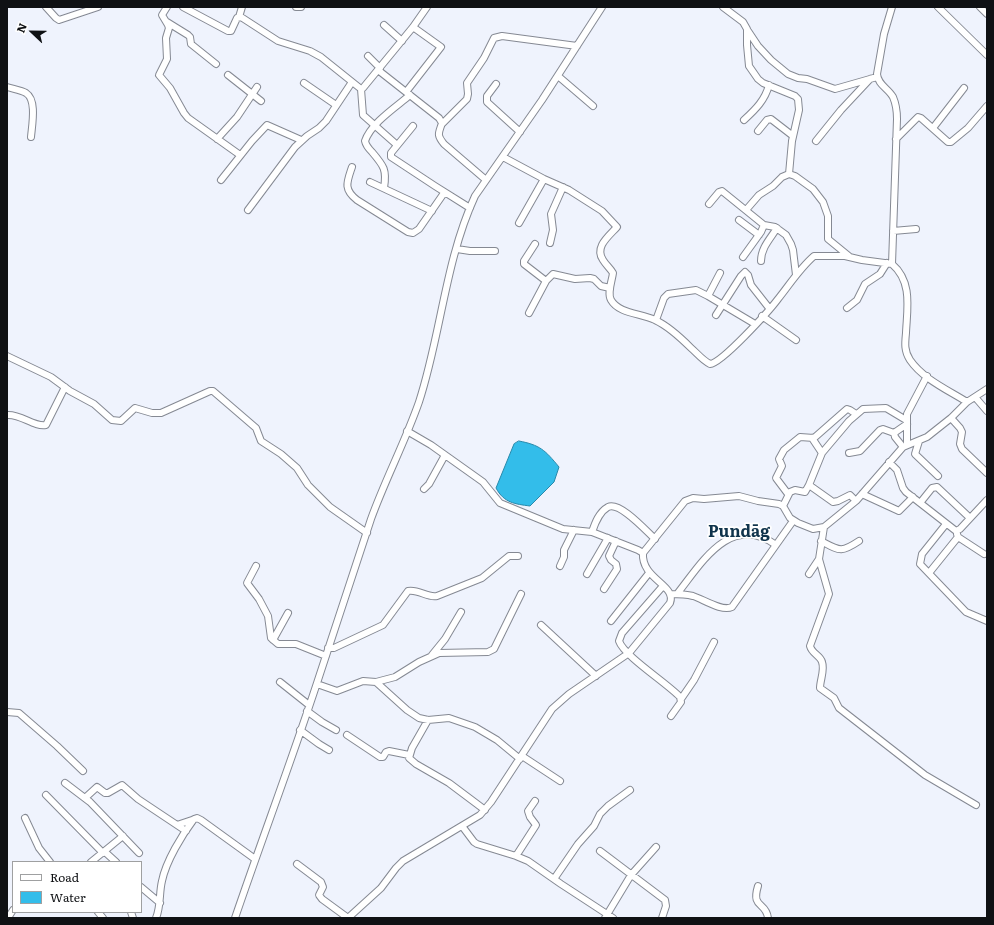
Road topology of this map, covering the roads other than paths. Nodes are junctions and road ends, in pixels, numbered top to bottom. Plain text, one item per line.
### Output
1 (46, 7) edge
2 (98, 7) edge
3 (167, 7) edge
4 (183, 7) edge
5 (242, 7) edge
6 (296, 7) edge
7 (301, 7) edge
8 (427, 7) edge
9 (602, 7) edge
10 (723, 7) edge
11 (892, 7) edge
12 (938, 7) edge
13 (980, 7) edge
14 (987, 14) edge
15 (239, 17) junction
16 (165, 21) junction
17 (384, 25) dead end
18 (413, 27) junction
19 (748, 31) junction
20 (402, 40) junction
21 (577, 46) junction
22 (987, 55) edge
23 (368, 56) dead end
24 (216, 64) dead end
25 (379, 69) junction
26 (228, 75) dead end
27 (558, 76) junction
28 (874, 78) junction
29 (352, 82) junction
30 (304, 83) dead end
31 (496, 84) dead end
32 (769, 85) junction
33 (7, 87) edge
34 (257, 87) dead end
35 (361, 88) junction
36 (964, 88) dead end
37 (408, 93) junction
38 (253, 94) junction
39 (261, 101) dead end
40 (336, 105) junction
41 (593, 106) dead end
42 (987, 106) edge
43 (744, 120) dead end
44 (442, 124) junction
45 (374, 126) junction
46 (413, 126) dead end
47 (932, 128) junction
48 (758, 131) dead end
49 (520, 132) junction
50 (31, 136) dead end
51 (793, 136) junction
52 (217, 139) junction
53 (896, 139) junction
54 (301, 140) junction
55 (816, 141) dead end
56 (397, 145) junction
57 (240, 156) junction
58 (503, 157) junction
59 (352, 167) dead end
60 (789, 174) junction
61 (544, 179) junction
62 (221, 180) dead end
63 (486, 180) junction
64 (370, 182) dead end
65 (563, 187) junction
66 (384, 188) junction
67 (444, 193) junction
68 (709, 204) dead end
69 (470, 208) junction
70 (248, 210) dead end
71 (432, 210) junction
72 (746, 210) junction
73 (738, 220) dead end
74 (519, 223) dead end
75 (764, 225) junction
76 (777, 228) junction
77 (916, 229) dead end
78 (893, 231) junction
79 (416, 232) junction
80 (759, 235) junction
81 (412, 237) dead end
82 (550, 243) dead end
83 (535, 244) dead end
84 (457, 249) junction
85 (495, 251) dead end
86 (743, 257) dead end
87 (852, 258) junction
88 (761, 261) dead end
89 (890, 264) junction
90 (720, 273) dead end
91 (796, 275) junction
92 (546, 280) junction
93 (610, 288) junction
94 (708, 296) junction
95 (723, 305) junction
96 (769, 308) junction
97 (847, 308) dead end
98 (529, 313) dead end
99 (716, 315) dead end
100 (762, 316) junction
101 (656, 320) junction
102 (755, 324) junction
103 (796, 340) dead end
104 (7, 356) edge
105 (927, 376) junction
106 (65, 387) junction
107 (987, 389) edge
108 (975, 397) junction
109 (967, 402) junction
110 (987, 411) edge
111 (856, 414) junction
112 (7, 415) edge
113 (951, 418) junction
114 (906, 422) junction
115 (407, 431) junction
116 (894, 433) junction
117 (812, 438) junction
118 (919, 441) junction
119 (906, 445) junction
120 (822, 453) junction
121 (849, 453) dead end
122 (445, 455) junction
123 (889, 462) junction
124 (987, 473) edge
125 (938, 476) dead end
126 (809, 485) junction
127 (424, 489) dead end
128 (788, 494) junction
129 (862, 494) junction
130 (913, 497) junction
131 (987, 500) edge
132 (856, 501) junction
133 (920, 503) junction
134 (783, 506) junction
135 (970, 518) junction
136 (793, 521) junction
137 (946, 524) junction
138 (824, 527) junction
139 (574, 530) junction
140 (592, 532) junction
141 (367, 533) junction
142 (957, 534) junction
143 (608, 538) junction
144 (655, 539) junction
145 (616, 541) junction
146 (821, 541) junction
147 (859, 541) dead end
148 (776, 545) junction
149 (643, 553) junction
150 (984, 554) dead end
151 (518, 556) dead end
152 (819, 559) junction
153 (256, 566) dead end
154 (560, 566) dead end
155 (649, 572) junction
156 (929, 573) junction
157 (587, 574) dead end
158 (809, 574) dead end
159 (663, 586) junction
160 (604, 588) dead end
161 (521, 594) dead end
162 (674, 594) junction
163 (461, 612) dead end
164 (288, 613) dead end
165 (611, 621) dead end
166 (987, 622) edge
167 (541, 625) dead end
168 (273, 640) junction
169 (714, 642) dead end
170 (328, 648) junction
171 (629, 653) junction
172 (432, 655) junction
173 (326, 656) junction
174 (596, 676) junction
175 (280, 682) dead end
176 (376, 682) junction
177 (317, 684) junction
178 (681, 699) junction
179 (308, 708) junction
180 (7, 712) edge
181 (670, 716) dead end
182 (428, 720) junction
183 (300, 730) junction
184 (336, 730) dead end
185 (347, 735) dead end
186 (329, 750) dead end
187 (409, 755) junction
188 (521, 757) junction
189 (83, 771) dead end
190 (560, 781) dead end
191 (65, 783) dead end
192 (630, 790) dead end
193 (46, 795) dead end
194 (85, 798) junction
195 (535, 801) dead end
196 (976, 805) dead end
197 (485, 810) junction
198 (25, 818) dead end
199 (195, 819) junction
200 (177, 825) junction
201 (462, 826) junction
202 (186, 831) junction
203 (123, 836) junction
204 (656, 847) dead end
205 (104, 852) junction
206 (600, 852) dead end
207 (138, 853) dead end
208 (516, 856) junction
209 (255, 859) junction
210 (49, 861) edge
211 (92, 861) edge
212 (115, 861) edge
213 (296, 864) dead end
214 (631, 875) junction
215 (554, 879) junction
216 (758, 886) dead end
217 (142, 888) edge
218 (160, 903) junction
219 (606, 916) edge
220 (156, 918) edge
221 (235, 918) edge
222 (348, 918) edge
223 (613, 918) edge
224 (662, 918) edge
225 (768, 918) edge

1 - 2 street
3 - 16 street
4 - 15 street
5 - 15 street
6 - 7 street
8 - 18 street
9 - 21 street
10 - 19 street
11 - 28 street
12 - 22 street
13 - 14 street
15 - 29 street
16 - 24 street
16 - 52 street
17 - 20 street
18 - 20 street
18 - 37 street
19 - 28 street
19 - 32 street
20 - 25 street
21 - 27 street
21 - 44 street
23 - 25 street
25 - 35 street
25 - 37 street
26 - 38 street
27 - 41 street
27 - 49 street
28 - 53 street
28 - 55 street
29 - 35 street
29 - 40 street
30 - 40 street
31 - 49 street
32 - 43 street
32 - 51 street
33 - 50 street
34 - 38 street
35 - 45 street
36 - 47 street
37 - 44 street
37 - 45 street
38 - 39 street
38 - 52 street
40 - 54 street
42 - 47 street
44 - 63 street
45 - 56 street
45 - 66 street
46 - 56 street
47 - 53 street
48 - 51 street
49 - 58 street
51 - 60 street
52 - 57 street
53 - 78 street
54 - 57 street
54 - 70 street
56 - 67 street
57 - 62 street
58 - 61 street
58 - 63 street
59 - 79 street
60 - 72 street
60 - 87 street
61 - 65 street
61 - 74 street
63 - 69 street
64 - 66 street
65 - 82 street
65 - 93 street
66 - 71 street
67 - 69 street
67 - 71 street
68 - 72 street
69 - 84 street
71 - 79 street
72 - 75 street
73 - 80 street
75 - 76 street
75 - 80 street
76 - 88 street
76 - 91 street
77 - 78 street
78 - 89 street
79 - 81 street
80 - 86 street
83 - 92 street
84 - 85 street
84 - 115 street
87 - 89 street
87 - 91 street
89 - 97 street
89 - 105 street
90 - 94 street
91 - 96 street
92 - 93 street
92 - 98 street
93 - 101 street
94 - 95 street
94 - 101 street
95 - 96 street
95 - 99 street
95 - 102 street
96 - 100 street
100 - 102 street
100 - 103 street
101 - 102 street
104 - 106 street
105 - 109 street
105 - 114 street
106 - 112 street
106 - 141 street
107 - 108 street
108 - 109 street
108 - 110 street
109 - 113 street
111 - 114 street
111 - 117 street
111 - 120 street
113 - 118 street
113 - 124 street
114 - 116 street
114 - 119 street
115 - 122 street
115 - 141 street
116 - 119 street
116 - 121 street
117 - 120 street
117 - 128 street
118 - 119 street
118 - 125 street
119 - 123 street
120 - 126 street
122 - 127 street
122 - 139 street
123 - 129 street
123 - 130 street
126 - 128 street
126 - 132 street
128 - 134 street
129 - 130 street
129 - 132 street
130 - 133 street
131 - 135 street
132 - 138 street
133 - 135 street
133 - 137 street
134 - 136 street
134 - 144 street
135 - 142 street
136 - 138 street
136 - 148 street
137 - 142 street
137 - 156 street
138 - 146 street
139 - 140 street
139 - 154 street
140 - 143 street
140 - 144 street
141 - 170 street
142 - 150 street
142 - 156 street
143 - 145 street
143 - 157 street
144 - 149 street
145 - 149 street
145 - 160 street
146 - 147 street
146 - 152 street
148 - 162 street
148 - 162 street
149 - 155 street
151 - 170 street
152 - 158 street
152 - 196 street
153 - 168 street
155 - 159 street
155 - 165 street
156 - 166 street
159 - 162 street
159 - 171 street
161 - 172 street
162 - 171 street
163 - 172 street
164 - 168 street
167 - 174 street
168 - 173 street
169 - 178 street
170 - 173 street
171 - 174 street
171 - 178 street
172 - 176 street
173 - 177 street
174 - 188 street
175 - 179 street
176 - 177 street
176 - 182 street
177 - 179 street
178 - 181 street
179 - 183 street
179 - 184 street
180 - 189 street
182 - 187 street
182 - 188 street
183 - 186 street
183 - 209 street
185 - 187 street
187 - 197 street
188 - 190 street
188 - 197 street
191 - 194 street
192 - 215 street
193 - 205 street
194 - 200 street
194 - 203 street
195 - 208 street
197 - 201 street
198 - 210 street
199 - 200 street
199 - 202 street
199 - 209 street
200 - 202 street
201 - 208 street
201 - 222 street
202 - 218 street
203 - 205 street
203 - 207 street
204 - 214 street
205 - 211 street
205 - 212 street
206 - 214 street
208 - 215 street
209 - 221 street
213 - 222 street
214 - 219 street
214 - 224 street
215 - 219 street
216 - 225 street
217 - 218 street
218 - 220 street
219 - 223 street

